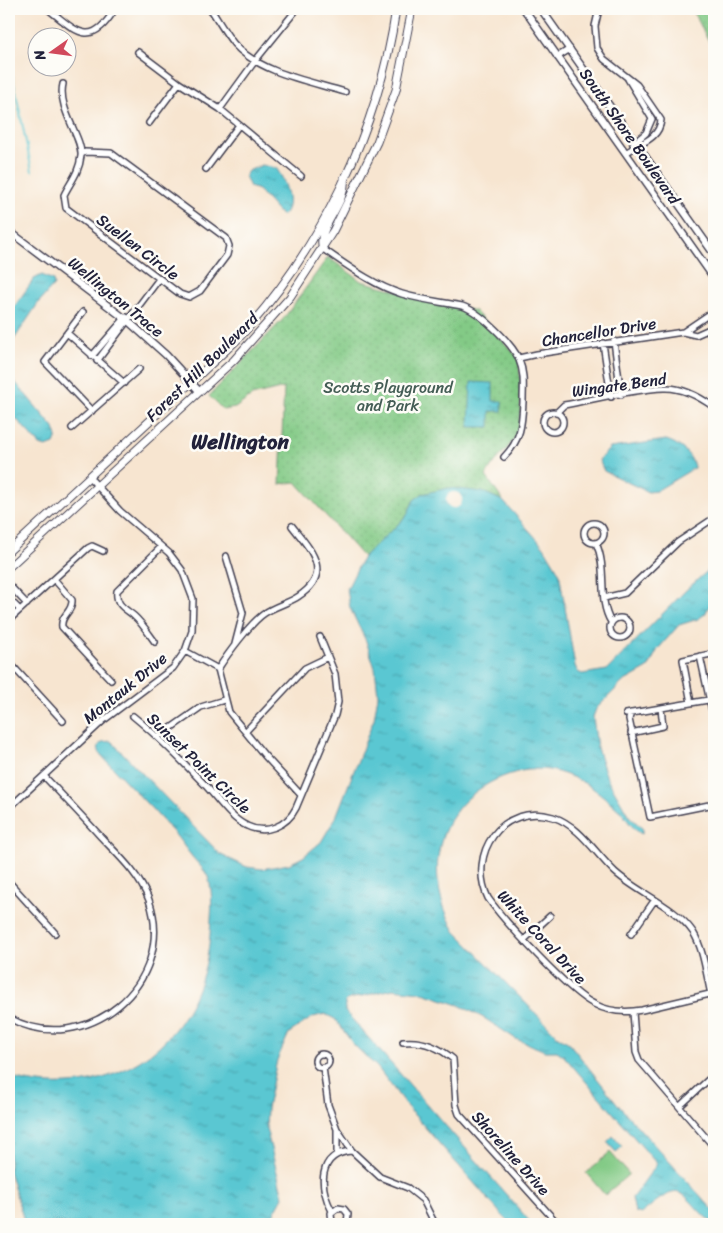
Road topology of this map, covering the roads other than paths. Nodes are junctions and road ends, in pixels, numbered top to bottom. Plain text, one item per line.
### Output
1 (48, 9) edge
2 (115, 9) edge
3 (208, 9) edge
4 (297, 9) edge
5 (396, 9) edge
6 (412, 9) edge
7 (524, 9) edge
8 (541, 9) edge
9 (599, 9) edge
10 (570, 49) junction
11 (138, 52) dead end
12 (557, 57) junction
13 (255, 60) junction
14 (628, 79) junction
15 (179, 83) junction
16 (63, 84) dead end
17 (345, 92) dead end
18 (220, 109) junction
19 (149, 123) dead end
20 (239, 125) junction
21 (635, 141) junction
22 (639, 147) junction
23 (628, 152) junction
24 (82, 154) junction
25 (206, 169) dead end
26 (301, 176) dead end
27 (344, 178) junction
28 (9, 231) edge
29 (323, 249) junction
30 (714, 254) edge
31 (714, 278) edge
32 (159, 279) junction
33 (714, 311) edge
34 (83, 312) dead end
35 (126, 320) junction
36 (714, 326) edge
37 (683, 332) junction
38 (67, 333) junction
39 (614, 341) junction
40 (603, 343) junction
41 (92, 356) junction
42 (519, 358) junction
43 (97, 361) junction
44 (139, 369) dead end
45 (619, 377) junction
46 (608, 379) junction
47 (190, 382) junction
48 (124, 383) junction
49 (199, 392) junction
50 (621, 395) junction
51 (610, 397) junction
52 (714, 407) edge
53 (92, 411) junction
54 (556, 413) junction
55 (72, 428) dead end
56 (504, 457) dead end
57 (90, 478) junction
58 (97, 486) junction
59 (714, 518) edge
60 (292, 526) dead end
61 (596, 543) junction
62 (161, 547) junction
63 (9, 551) edge
64 (103, 551) dead end
65 (226, 556) dead end
66 (9, 567) edge
67 (54, 579) junction
68 (9, 585) edge
69 (604, 598) junction
70 (9, 599) edge
71 (27, 604) junction
72 (20, 610) junction
73 (9, 620) edge
74 (611, 622) junction
75 (320, 637) dead end
76 (156, 642) dead end
77 (235, 646) junction
78 (185, 651) junction
79 (711, 654) dead end
80 (700, 656) junction
81 (328, 657) junction
82 (9, 662) edge
83 (218, 669) junction
84 (111, 680) dead end
85 (224, 700) junction
86 (712, 700) edge
87 (691, 703) junction
88 (661, 708) junction
89 (133, 716) dead end
90 (714, 720) edge
91 (63, 721) dead end
92 (246, 731) junction
93 (631, 733) junction
94 (158, 737) junction
95 (44, 776) junction
96 (301, 795) junction
97 (714, 804) edge
98 (9, 808) edge
99 (9, 882) edge
100 (654, 900) junction
101 (550, 916) dead end
102 (55, 933) dead end
103 (631, 934) dead end
104 (525, 939) junction
105 (713, 994) edge
106 (633, 1012) junction
107 (9, 1018) edge
108 (403, 1042) dead end
109 (323, 1068) dead end
110 (708, 1080) dead end
111 (680, 1106) junction
112 (337, 1129) junction
113 (714, 1147) edge
114 (352, 1151) junction
115 (337, 1154) junction
116 (332, 1211) junction
117 (332, 1224) edge
118 (347, 1224) edge
119 (435, 1224) edge
120 (558, 1224) edge

1 - 2 street
3 - 13 street
4 - 13 street
5 - 27 main road, Forest Hill Boulevard
6 - 29 main road, Forest Hill Boulevard
7 - 12 street, South Shore Boulevard
8 - 10 street, South Shore Boulevard
9 - 14 street
10 - 12 street
10 - 21 street, South Shore Boulevard
11 - 15 street
12 - 23 street, South Shore Boulevard
13 - 17 street
13 - 18 street
14 - 21 street
14 - 22 street
15 - 18 street
15 - 19 street
16 - 24 street
18 - 20 street
20 - 25 street
20 - 26 street
21 - 22 street, South Shore Boulevard
21 - 23 street
22 - 23 street
22 - 30 street, South Shore Boulevard
23 - 31 street, South Shore Boulevard
24 - 32 street, Suellen Circle
24 - 32 street, Suellen Circle
27 - 29 main road
27 - 47 main road, Forest Hill Boulevard
28 - 35 street, Wellington Trace
29 - 42 street
29 - 49 main road, Forest Hill Boulevard
32 - 35 street
33 - 37 street, Chancellor Drive
34 - 38 street
35 - 41 street
35 - 43 street
35 - 47 street, Wellington Trace
36 - 37 street, Chancellor Drive
37 - 39 street, Chancellor Drive
38 - 41 street
38 - 53 street
39 - 40 street, Chancellor Drive
39 - 45 street
40 - 42 street, Chancellor Drive
40 - 46 street
41 - 43 street
42 - 56 street
43 - 48 street
44 - 48 street
45 - 46 street
45 - 50 street
46 - 51 street
47 - 49 street, Wellington Trace
47 - 57 main road, Forest Hill Boulevard
48 - 53 street
49 - 58 main road, Forest Hill Boulevard
50 - 51 street, Wingate Bend
50 - 52 street, Wingate Bend
51 - 54 street, Wingate Bend
53 - 55 street
54 - 54 street, Wingate Bend
57 - 58 street, Montauk Drive
57 - 63 main road, Forest Hill Boulevard
58 - 62 street, Montauk Drive
58 - 66 main road, Forest Hill Boulevard
59 - 69 street
60 - 77 street
61 - 61 street
61 - 69 street
62 - 76 street
62 - 78 street, Montauk Drive
64 - 67 street
65 - 77 street
67 - 71 street
67 - 84 street
68 - 71 street
69 - 74 street
70 - 72 street
71 - 72 street
72 - 73 street
74 - 74 street
75 - 81 street, Sunset Point Circle
77 - 83 street
78 - 83 street
78 - 95 street, Montauk Drive
79 - 80 street
80 - 86 street
80 - 87 street
81 - 92 street
81 - 96 street, Sunset Point Circle
82 - 91 street
83 - 85 street
85 - 92 street
85 - 94 street
86 - 87 street
86 - 90 street
87 - 88 street
88 - 93 street
88 - 93 street
89 - 94 street, Sunset Point Circle
92 - 96 street
93 - 97 street
94 - 96 street, Sunset Point Circle
95 - 98 street, Montauk Drive
95 - 107 street
99 - 102 street
100 - 103 street
100 - 104 street, White Coral Drive
100 - 105 street, White Coral Drive
101 - 104 street
104 - 106 street, White Coral Drive
105 - 106 street, White Coral Drive
106 - 111 street
108 - 120 street, Shoreline Drive
109 - 112 street
110 - 111 street
111 - 113 street
112 - 114 street
112 - 115 street
114 - 115 street
114 - 119 street
115 - 116 street
116 - 117 street
116 - 118 street

